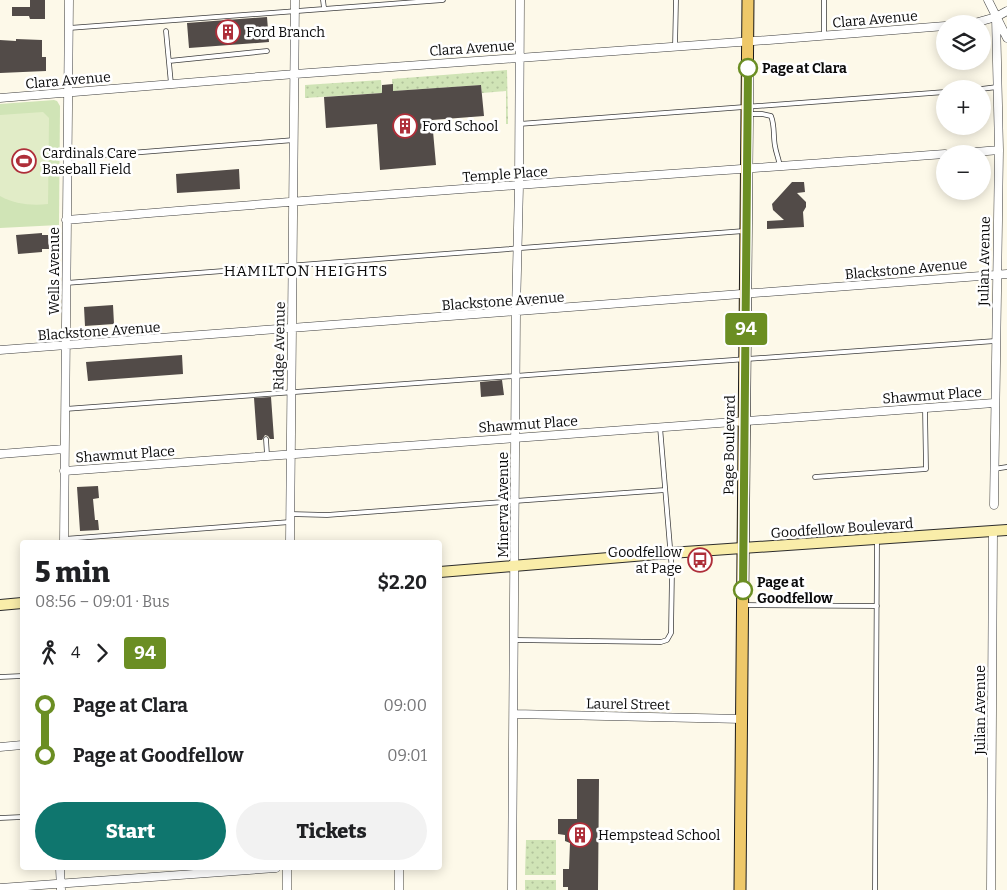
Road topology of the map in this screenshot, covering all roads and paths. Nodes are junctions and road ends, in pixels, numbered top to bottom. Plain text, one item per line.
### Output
1 (69, 0) edge
2 (295, 0) edge
3 (323, 0) edge
4 (443, 0) edge
5 (520, 0) edge
6 (676, 0) edge
7 (748, 0) edge
8 (824, 0) edge
9 (988, 0) edge
10 (324, 8) junction
11 (295, 11) junction
12 (1007, 11) edge
13 (996, 17) junction
14 (991, 18) edge
15 (936, 27) edge
16 (69, 28) junction
17 (166, 31) dead end
18 (824, 36) junction
19 (1007, 38) edge
20 (748, 42) junction
21 (675, 47) junction
22 (266, 51) dead end
23 (519, 58) junction
24 (169, 61) junction
25 (295, 74) junction
26 (171, 84) junction
27 (991, 88) edge
28 (998, 88) junction
29 (68, 93) junction
30 (936, 93) edge
31 (0, 98) edge
32 (747, 111) junction
33 (519, 124) junction
34 (1007, 128) edge
35 (998, 130) junction
36 (294, 140) junction
37 (999, 150) junction
38 (991, 151) edge
39 (936, 155) edge
40 (67, 158) junction
41 (780, 167) junction
42 (747, 169) junction
43 (519, 186) junction
44 (292, 200) junction
45 (66, 220) junction
46 (746, 231) junction
47 (517, 249) junction
48 (292, 266) junction
49 (1007, 274) edge
50 (997, 275) junction
51 (66, 283) junction
52 (746, 295) junction
53 (516, 312) junction
54 (292, 328) junction
55 (996, 342) junction
56 (66, 346) junction
57 (0, 350) edge
58 (745, 360) junction
59 (515, 375) junction
60 (291, 391) junction
61 (994, 403) junction
62 (925, 408) junction
63 (65, 409) junction
64 (745, 421) junction
65 (660, 427) junction
66 (515, 437) junction
67 (266, 439) dead end
68 (64, 449) junction
69 (0, 454) edge
70 (290, 454) junction
71 (267, 455) junction
72 (1007, 467) edge
73 (994, 469) junction
74 (64, 471) junction
75 (815, 478) dead end
76 (665, 490) junction
77 (515, 500) junction
78 (994, 505) dead end
79 (290, 518) junction
80 (1007, 530) edge
81 (994, 531) junction
82 (877, 539) junction
83 (64, 540) edge
84 (74, 540) edge
85 (290, 540) edge
86 (743, 548) junction
87 (670, 553) junction
88 (515, 566) junction
89 (442, 572) edge
90 (20, 603) edge
91 (0, 605) edge
92 (743, 605) junction
93 (876, 606) junction
94 (515, 640) junction
95 (20, 676) edge
96 (0, 677) edge
97 (514, 714) junction
98 (742, 718) junction
99 (20, 745) edge
100 (0, 747) edge
101 (20, 817) edge
102 (0, 818) edge
103 (60, 870) edge
104 (253, 870) edge
105 (287, 870) edge
106 (399, 870) edge
107 (61, 887) edge
108 (0, 888) edge
109 (287, 890) edge
110 (399, 890) edge
111 (512, 890) edge
112 (740, 890) edge
113 (874, 890) edge
114 (991, 890) edge

1 - 16 street, Wells Avenue
2 - 11 street, Ridge Avenue
3 - 10 lane
4 - 10 lane
5 - 23 street, Minerva Avenue
6 - 21 lane
7 - 20 main road, Page Boulevard
8 - 18 lane
9 - 13 street
10 - 11 lane
11 - 16 lane
11 - 25 street, Ridge Avenue
12 - 13 street
13 - 14 street
13 - 19 street
13 - 28 street, Julian Avenue
15 - 18 street, Clara Avenue
16 - 29 street, Wells Avenue
17 - 24 lane
18 - 20 street, Clara Avenue
20 - 21 street, Clara Avenue
20 - 32 main road, Page Boulevard
21 - 23 street, Clara Avenue
22 - 24 lane
23 - 25 street, Clara Avenue
23 - 33 street, Minerva Avenue
24 - 26 lane
25 - 26 street, Clara Avenue
25 - 36 street, Ridge Avenue
26 - 29 street, Clara Avenue
27 - 28 lane
28 - 35 street, Julian Avenue
29 - 31 street, Clara Avenue
29 - 40 street, Wells Avenue
30 - 32 lane
32 - 33 lane
32 - 41 lane
32 - 42 main road, Page Boulevard
33 - 43 street, Minerva Avenue
34 - 35 street
35 - 37 street, Julian Avenue
36 - 40 lane
36 - 44 street, Ridge Avenue
37 - 38 street
37 - 50 street, Julian Avenue
39 - 41 street, Temple Place
40 - 45 street, Wells Avenue
41 - 42 street, Temple Place
42 - 43 street, Temple Place
42 - 46 main road, Page Boulevard
43 - 44 street, Temple Place
43 - 47 street, Minerva Avenue
44 - 45 street, Temple Place
44 - 48 street, Ridge Avenue
45 - 51 street, Wells Avenue
46 - 47 lane
46 - 52 main road, Page Boulevard
47 - 48 lane
47 - 53 street, Minerva Avenue
48 - 51 lane
48 - 54 street, Ridge Avenue
49 - 50 street, Blackstone Avenue
50 - 52 street, Blackstone Avenue
50 - 55 street, Julian Avenue
51 - 56 street, Wells Avenue
52 - 53 street, Blackstone Avenue
52 - 58 main road, Page Boulevard
53 - 54 street, Blackstone Avenue
53 - 59 street, Minerva Avenue
54 - 56 street, Blackstone Avenue
54 - 60 street, Ridge Avenue
55 - 58 lane
55 - 61 street, Julian Avenue
56 - 57 street, Blackstone Avenue
56 - 63 street, Wells Avenue
58 - 59 lane
58 - 64 main road, Page Boulevard
59 - 60 lane
59 - 66 street, Minerva Avenue
60 - 63 lane
60 - 70 street, Ridge Avenue
61 - 62 street, Shawmut Place
61 - 73 street, Julian Avenue
62 - 64 street, Shawmut Place
62 - 75 lane
63 - 68 street, Wells Avenue
64 - 65 street, Shawmut Place
64 - 86 main road, Page Boulevard
65 - 66 street, Shawmut Place
65 - 76 lane
66 - 70 street, Shawmut Place
66 - 77 street, Minerva Avenue
67 - 71 lane
68 - 69 street, Shawmut Place
68 - 74 street, Wells Avenue
70 - 71 street, Shawmut Place
70 - 79 street, Ridge Avenue
71 - 74 street, Shawmut Place
72 - 73 lane
73 - 78 street, Julian Avenue
74 - 83 street, Wells Avenue
76 - 77 lane
76 - 87 lane
77 - 79 lane
77 - 88 street, Minerva Avenue
79 - 84 lane
79 - 85 street, Ridge Avenue
80 - 81 main road, Goodfellow Boulevard
81 - 82 main road, Goodfellow Boulevard
81 - 114 street, Julian Avenue
82 - 86 main road, Goodfellow Boulevard
82 - 93 lane
86 - 87 main road, Goodfellow Boulevard
86 - 92 main road, Page Boulevard
87 - 88 main road, Goodfellow Boulevard
87 - 94 lane
88 - 89 main road, Goodfellow Boulevard
88 - 94 street, Minerva Avenue
90 - 91 main road
92 - 93 lane
92 - 98 main road, Page Boulevard
93 - 113 lane
94 - 97 street, Minerva Avenue
95 - 96 lane
97 - 98 street, Laurel Street
97 - 111 street, Minerva Avenue
98 - 112 main road, Page Boulevard
99 - 100 street
101 - 102 lane
103 - 107 street
104 - 107 street
105 - 109 street
106 - 110 street
107 - 108 street

